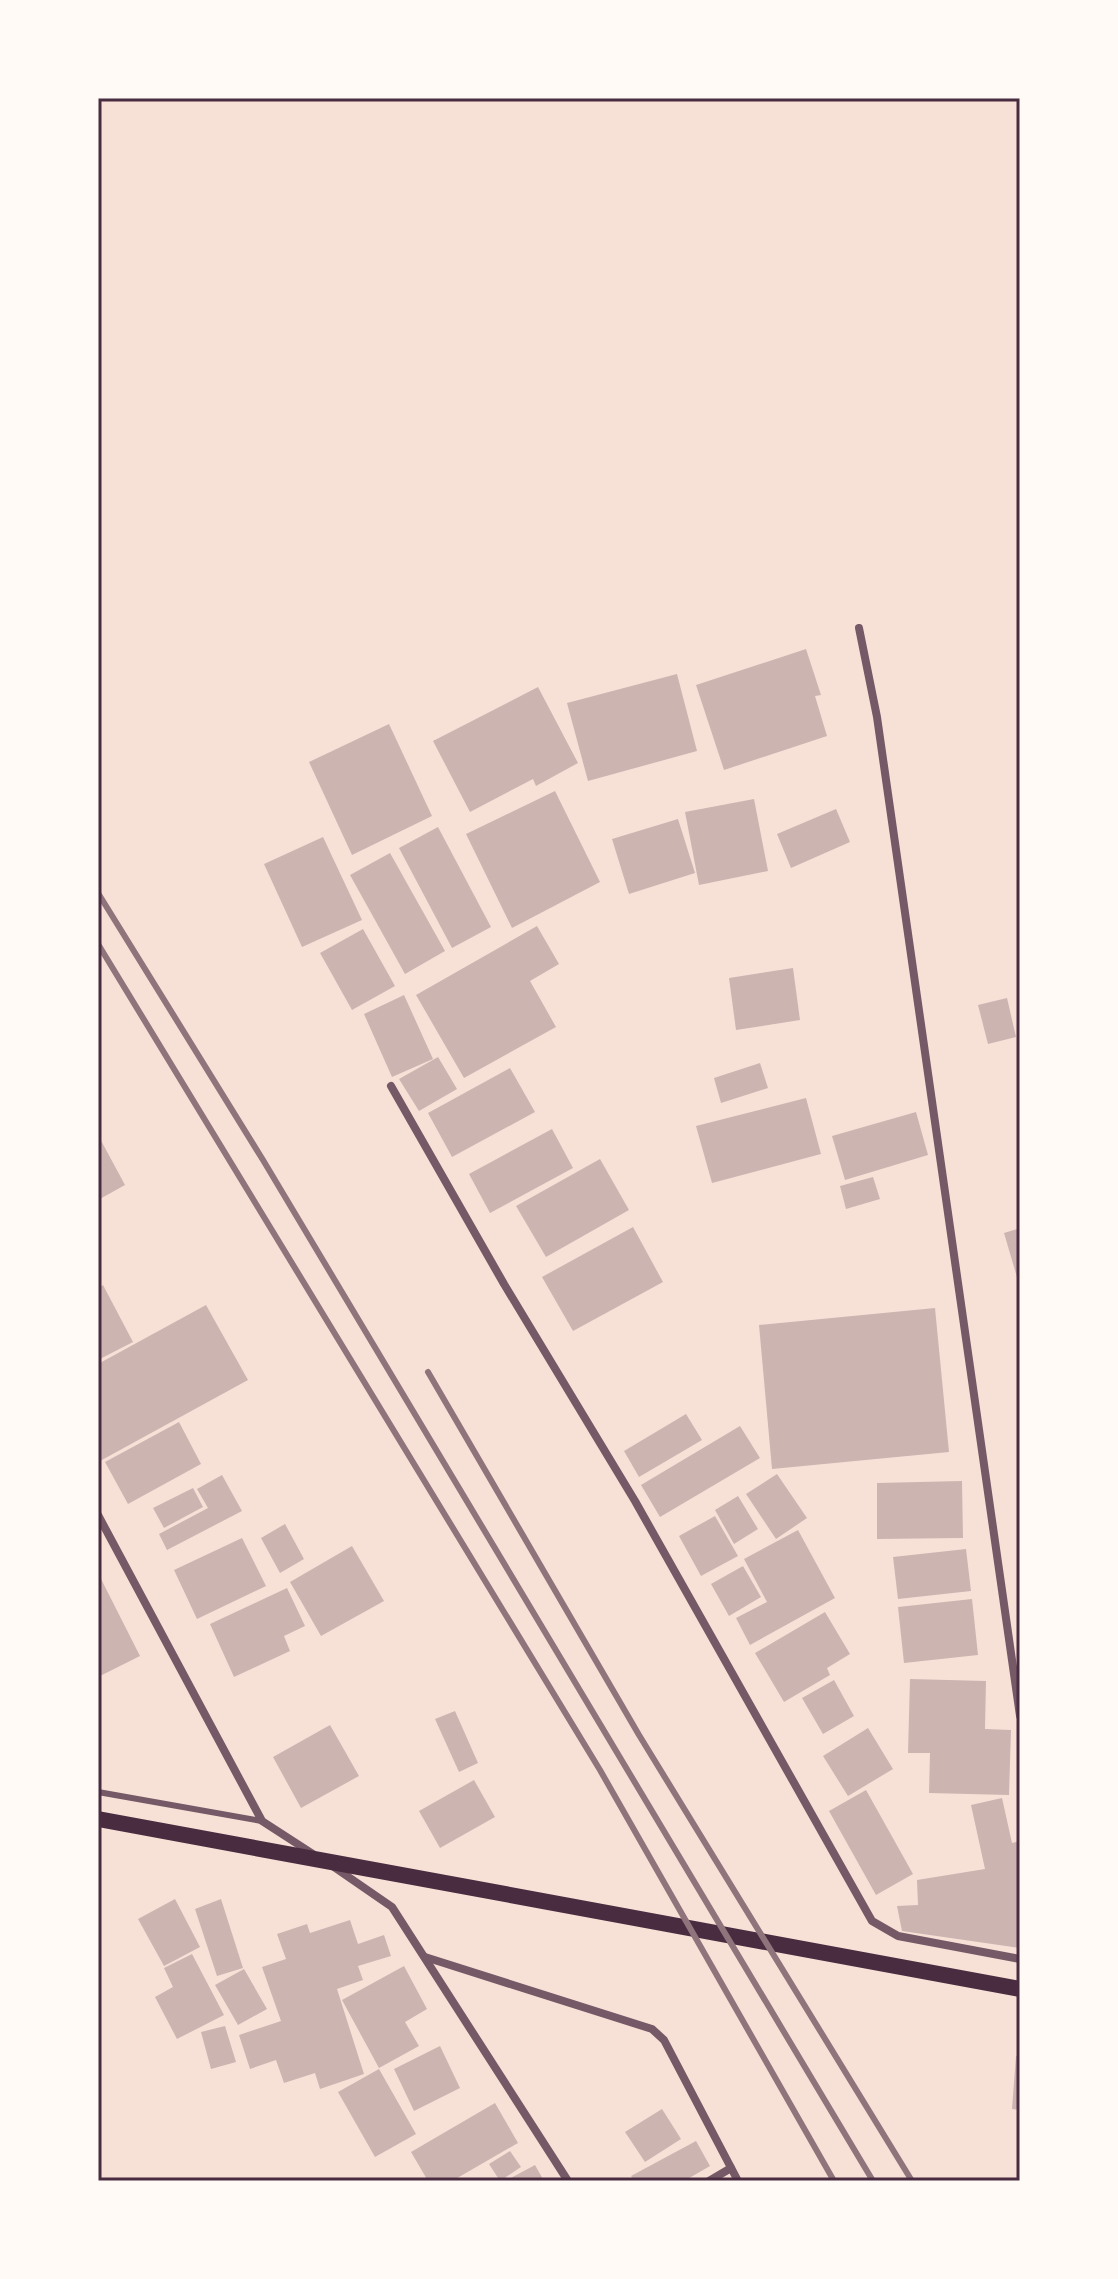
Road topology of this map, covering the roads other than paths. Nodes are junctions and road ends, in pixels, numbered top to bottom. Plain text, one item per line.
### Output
1 (859, 628) dead end
2 (391, 1086) dead end
3 (98, 1515) edge
4 (1020, 1632) edge
5 (1008, 1634) junction
6 (1020, 1716) edge
7 (98, 1792) edge
8 (98, 1819) edge
9 (262, 1821) junction
10 (424, 1957) junction
11 (1020, 1959) edge
12 (1020, 1989) edge
13 (731, 2168) junction
14 (568, 2181) edge
15 (709, 2181) edge
16 (738, 2181) edge

1 - 5 street
2 - 11 street
3 - 9 street
4 - 5 street
5 - 6 street
7 - 9 lane
8 - 12 main road
9 - 10 street
10 - 13 street
10 - 14 street
13 - 15 street
13 - 16 street

